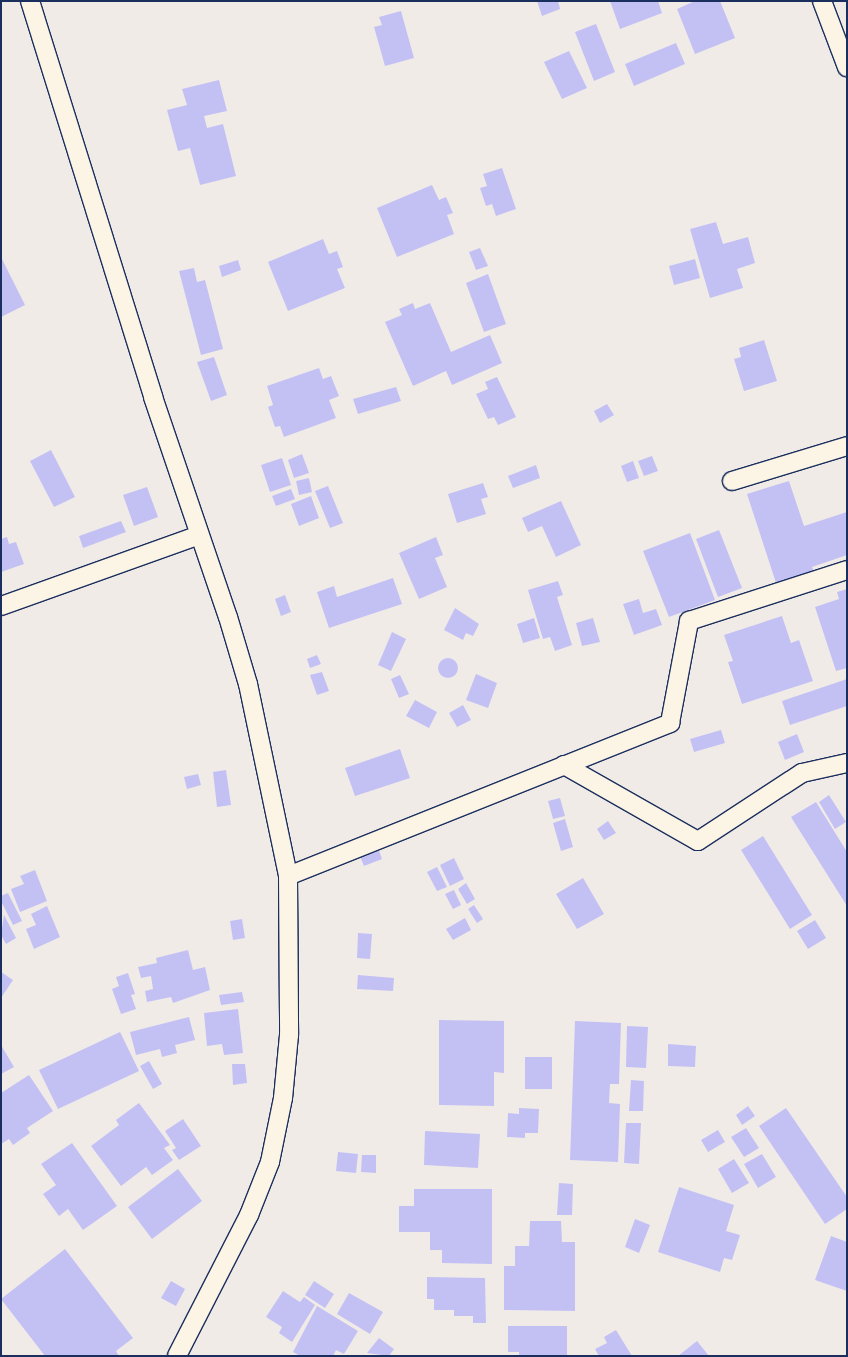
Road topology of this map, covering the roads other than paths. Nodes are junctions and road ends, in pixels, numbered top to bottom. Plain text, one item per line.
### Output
1 (30, 1) edge
2 (822, 1) edge
3 (847, 67) edge
4 (847, 446) edge
5 (732, 481) dead end
6 (199, 535) junction
7 (847, 570) edge
8 (1, 606) edge
9 (847, 764) edge
10 (564, 765) junction
11 (288, 876) junction
12 (177, 1356) edge

1 - 6 street
2 - 3 street
4 - 5 street
6 - 8 street
6 - 11 street
7 - 10 street
9 - 10 street
10 - 11 street
11 - 12 street

